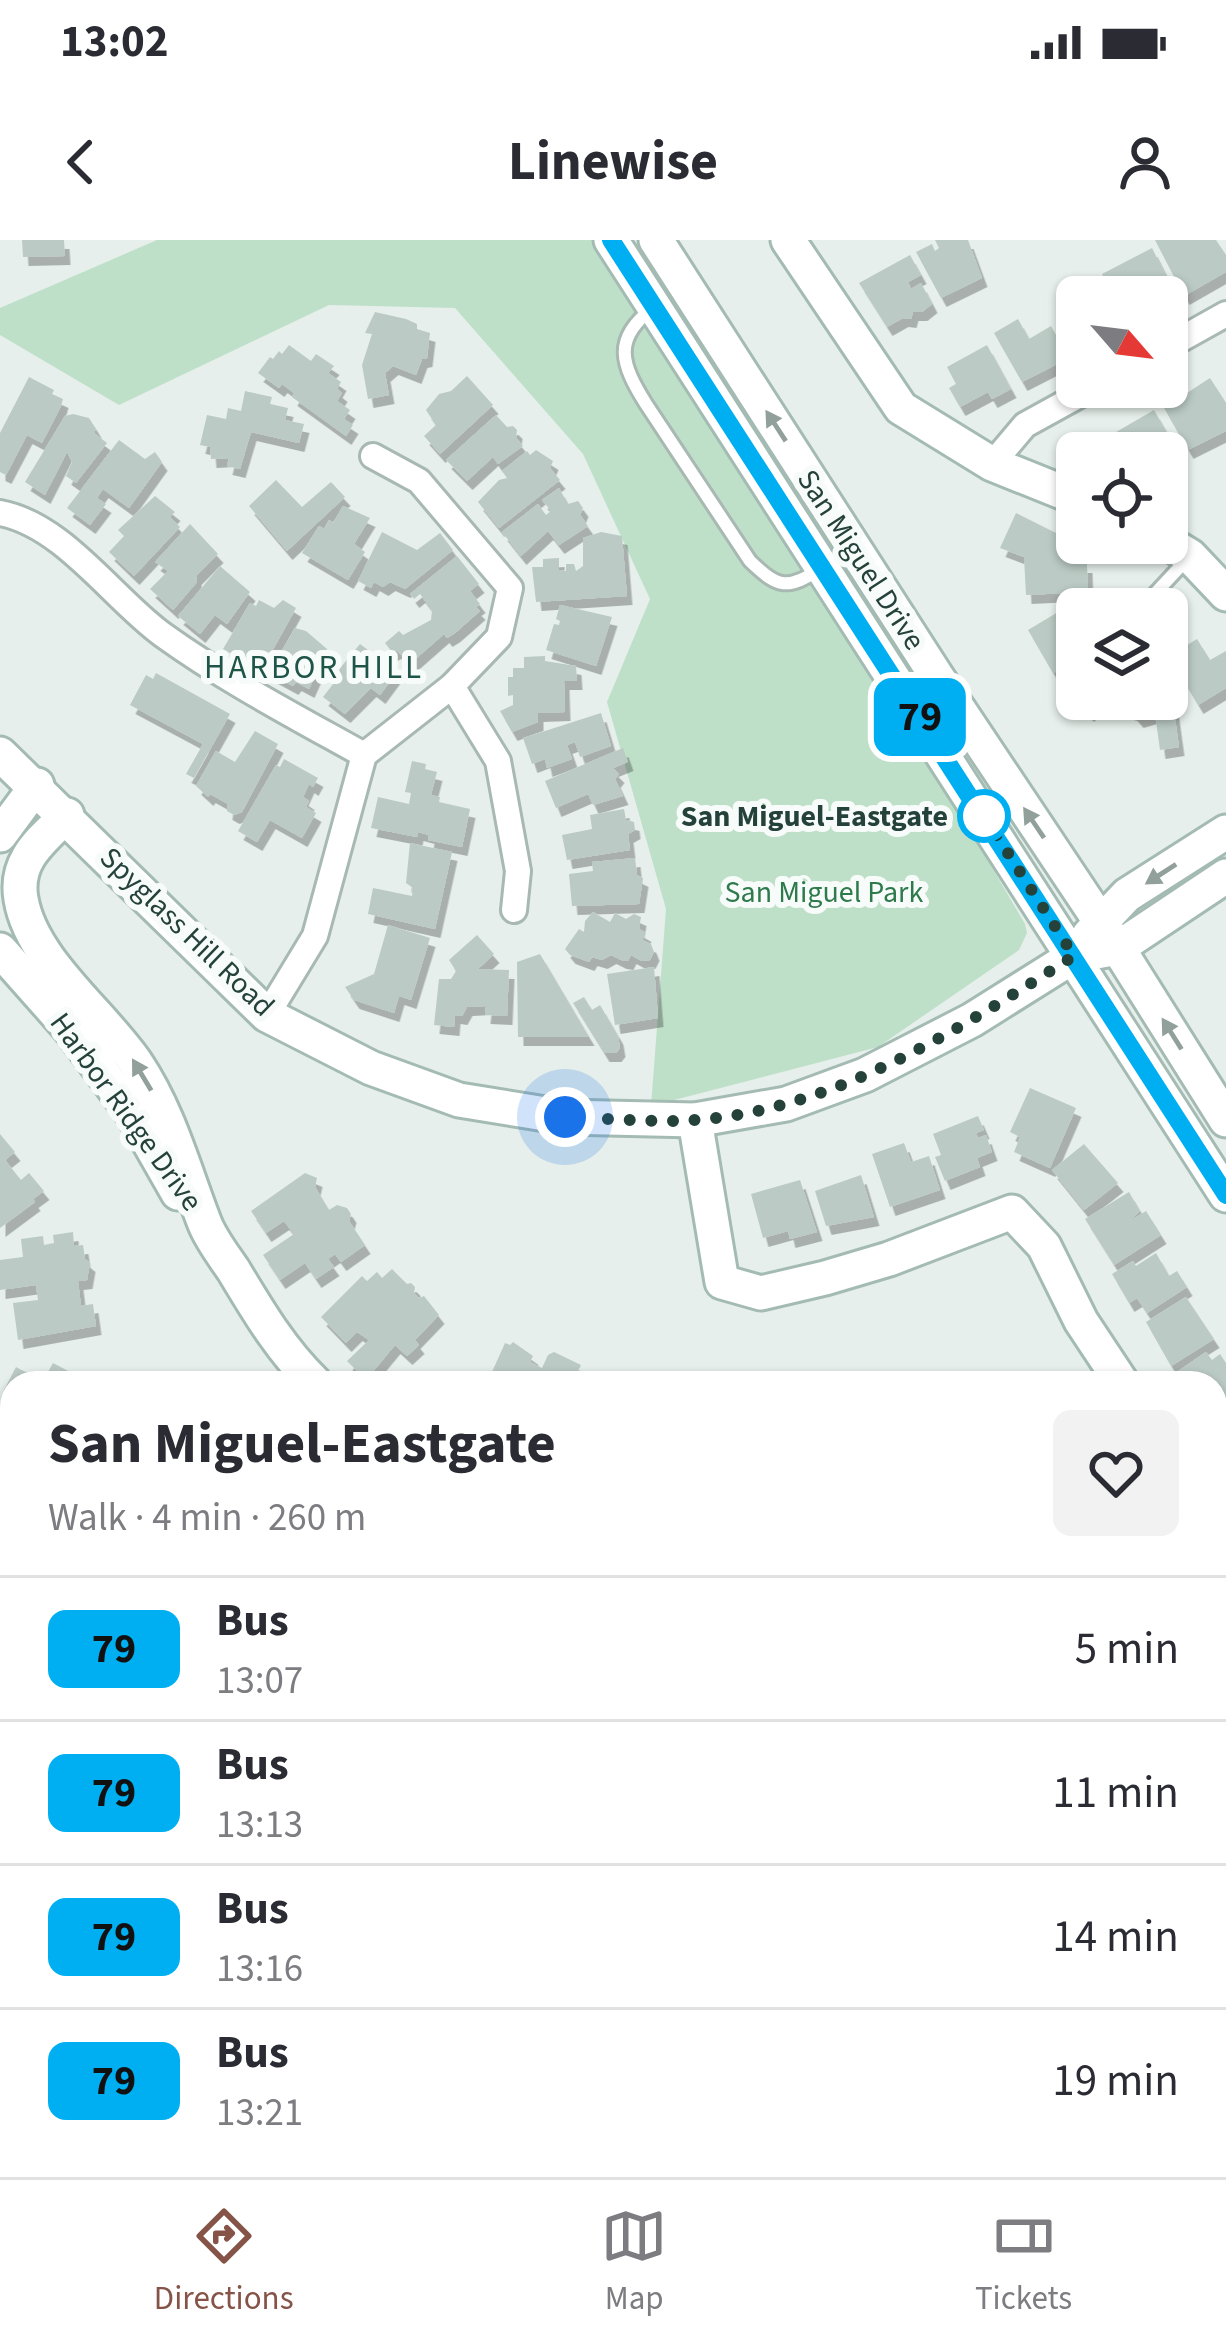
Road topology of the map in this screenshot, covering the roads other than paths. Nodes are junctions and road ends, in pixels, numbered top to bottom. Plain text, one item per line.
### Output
1 (611, 240) edge
2 (656, 240) edge
3 (830, 240) edge
4 (794, 248) edge
5 (654, 307) junction
6 (1226, 314) edge
7 (1188, 335) edge
8 (1056, 408) edge
9 (374, 456) dead end
10 (992, 464) junction
11 (1056, 490) edge
12 (0, 513) edge
13 (1188, 558) edge
14 (823, 567) junction
15 (1226, 594) edge
16 (452, 686) junction
17 (0, 754) edge
18 (364, 755) junction
19 (37, 785) junction
20 (68, 815) junction
21 (1226, 832) edge
22 (0, 835) edge
23 (1226, 876) edge
24 (514, 910) dead end
25 (14, 930) edge
26 (1109, 934) junction
27 (0, 950) edge
28 (1074, 956) junction
29 (268, 1015) junction
30 (695, 1120) junction
31 (1226, 1120) edge
32 (1226, 1195) edge
33 (204, 1220) junction
34 (305, 1371) edge
35 (1114, 1371) edge

1 - 5 main road, San Miguel Drive
26 -> 2 main road, San Miguel Drive
3 - 4 main road
4 - 10 main road
5 - 14 main road, San Miguel Drive
5 - 14 lane
6 - 7 street
8 - 10 street
9 - 16 street
10 - 11 main road
12 - 18 street
13 - 15 main road
14 - 28 main road, San Miguel Drive
16 - 18 street
16 - 24 street
17 - 19 main road, Spyglass Hill Road
18 - 29 street
19 - 20 main road, Spyglass Hill Road
19 - 22 main road
20 - 25 main road, Harbor Ridge Drive
20 - 29 main road, Spyglass Hill Road
21 -> 26 main road
23 - 26 main road
33 -> 25 main road, Harbor Ridge Drive
26 - 28 main road
31 -> 26 main road, San Miguel Drive
27 - 33 main road, Harbor Ridge Drive
28 - 30 main road, Spyglass Hill Road
28 - 32 main road, San Miguel Drive
29 - 30 main road, Spyglass Hill Road
30 - 35 main road
33 - 34 main road, Harbor Ridge Drive

